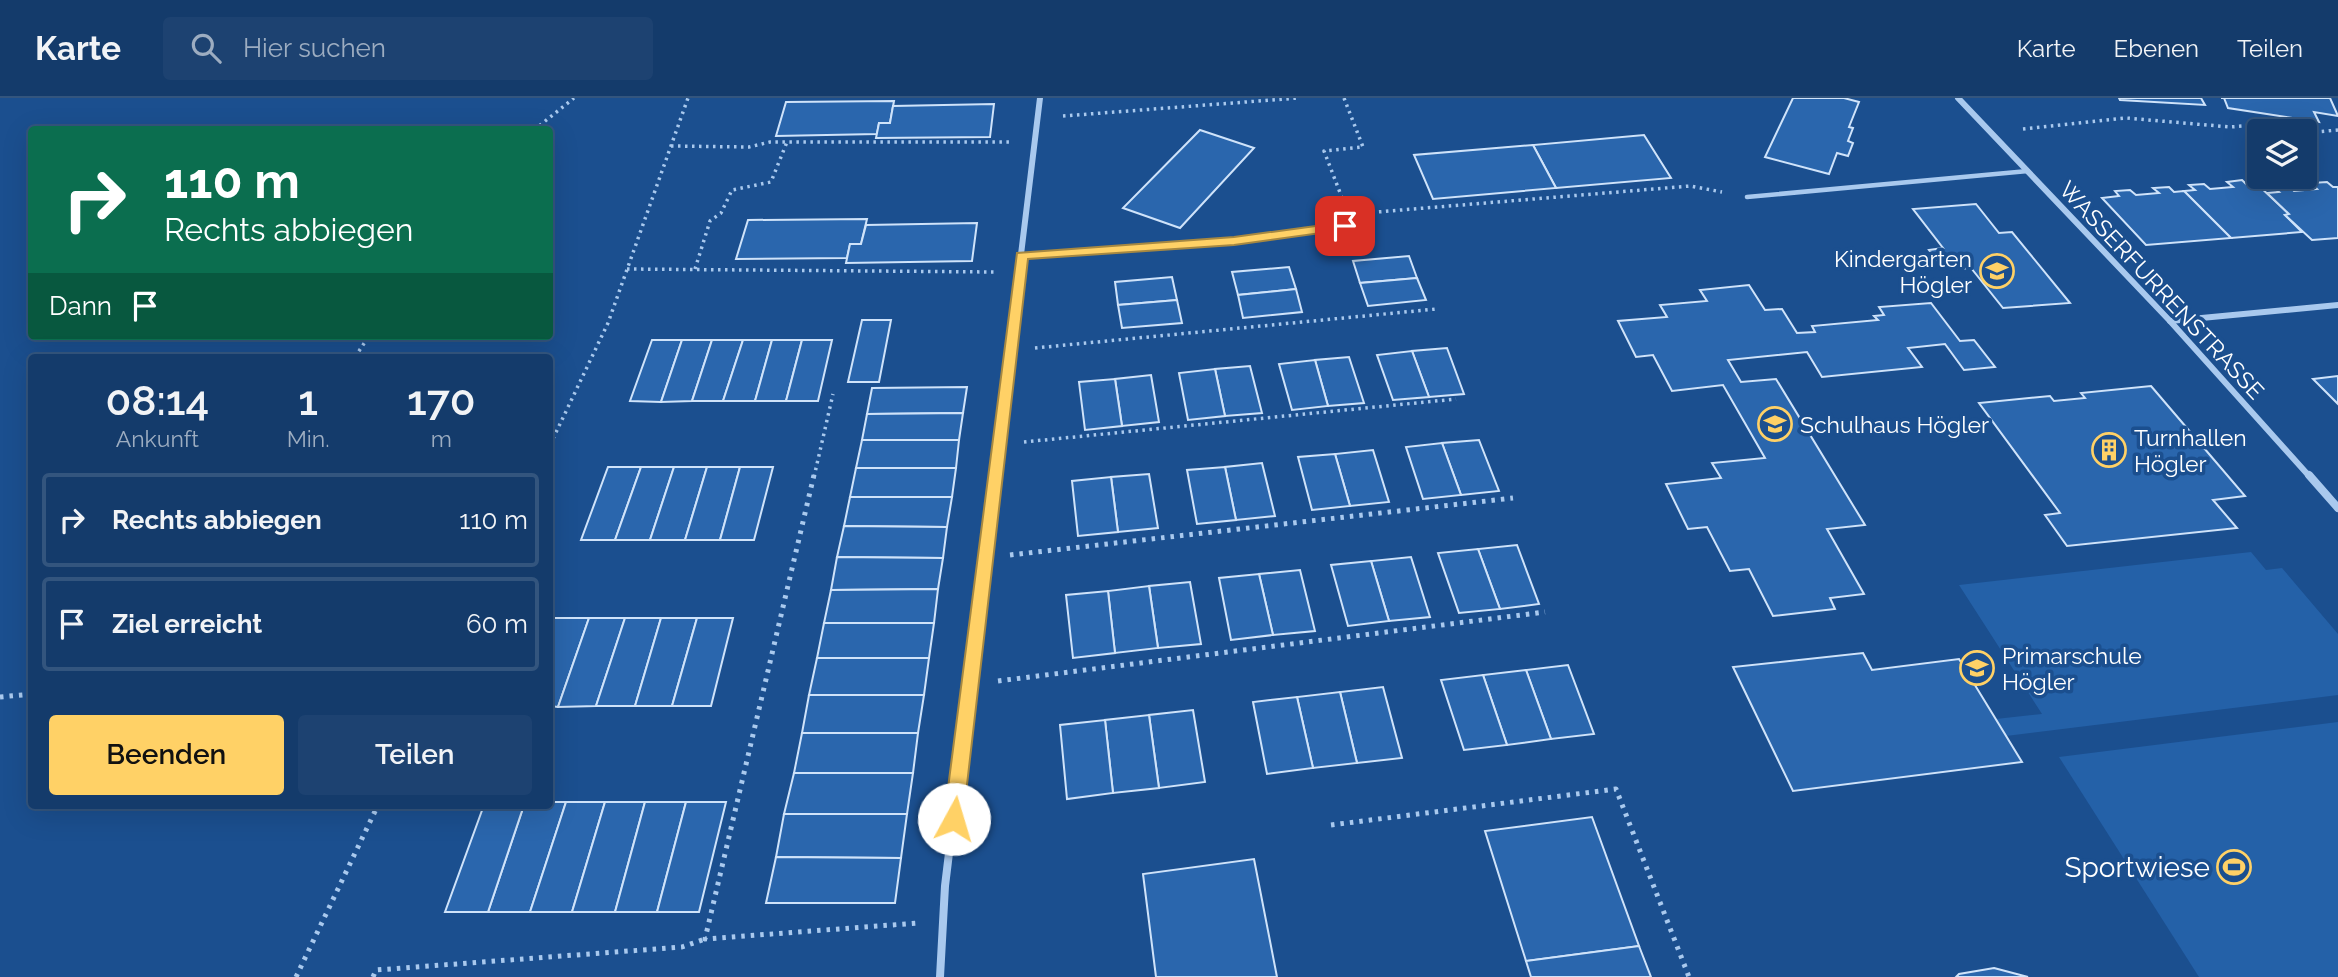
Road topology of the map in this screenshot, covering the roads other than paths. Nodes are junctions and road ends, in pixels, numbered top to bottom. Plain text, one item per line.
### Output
1 (1040, 98) edge
2 (1958, 98) edge
3 (2028, 171) junction
4 (1747, 197) road end
5 (1345, 226) dead end
6 (1021, 256) junction
7 (2338, 305) edge
8 (2170, 321) junction
9 (2338, 508) edge
10 (940, 977) edge

1 - 6 street
2 - 3 street, WASSERFURRENSTRASSE
3 - 4 lane
3 - 8 street, WASSERFURRENSTRASSE
5 - 6 lane
6 - 10 street
7 - 8 street
8 - 9 street, WASSERFURRENSTRASSE

